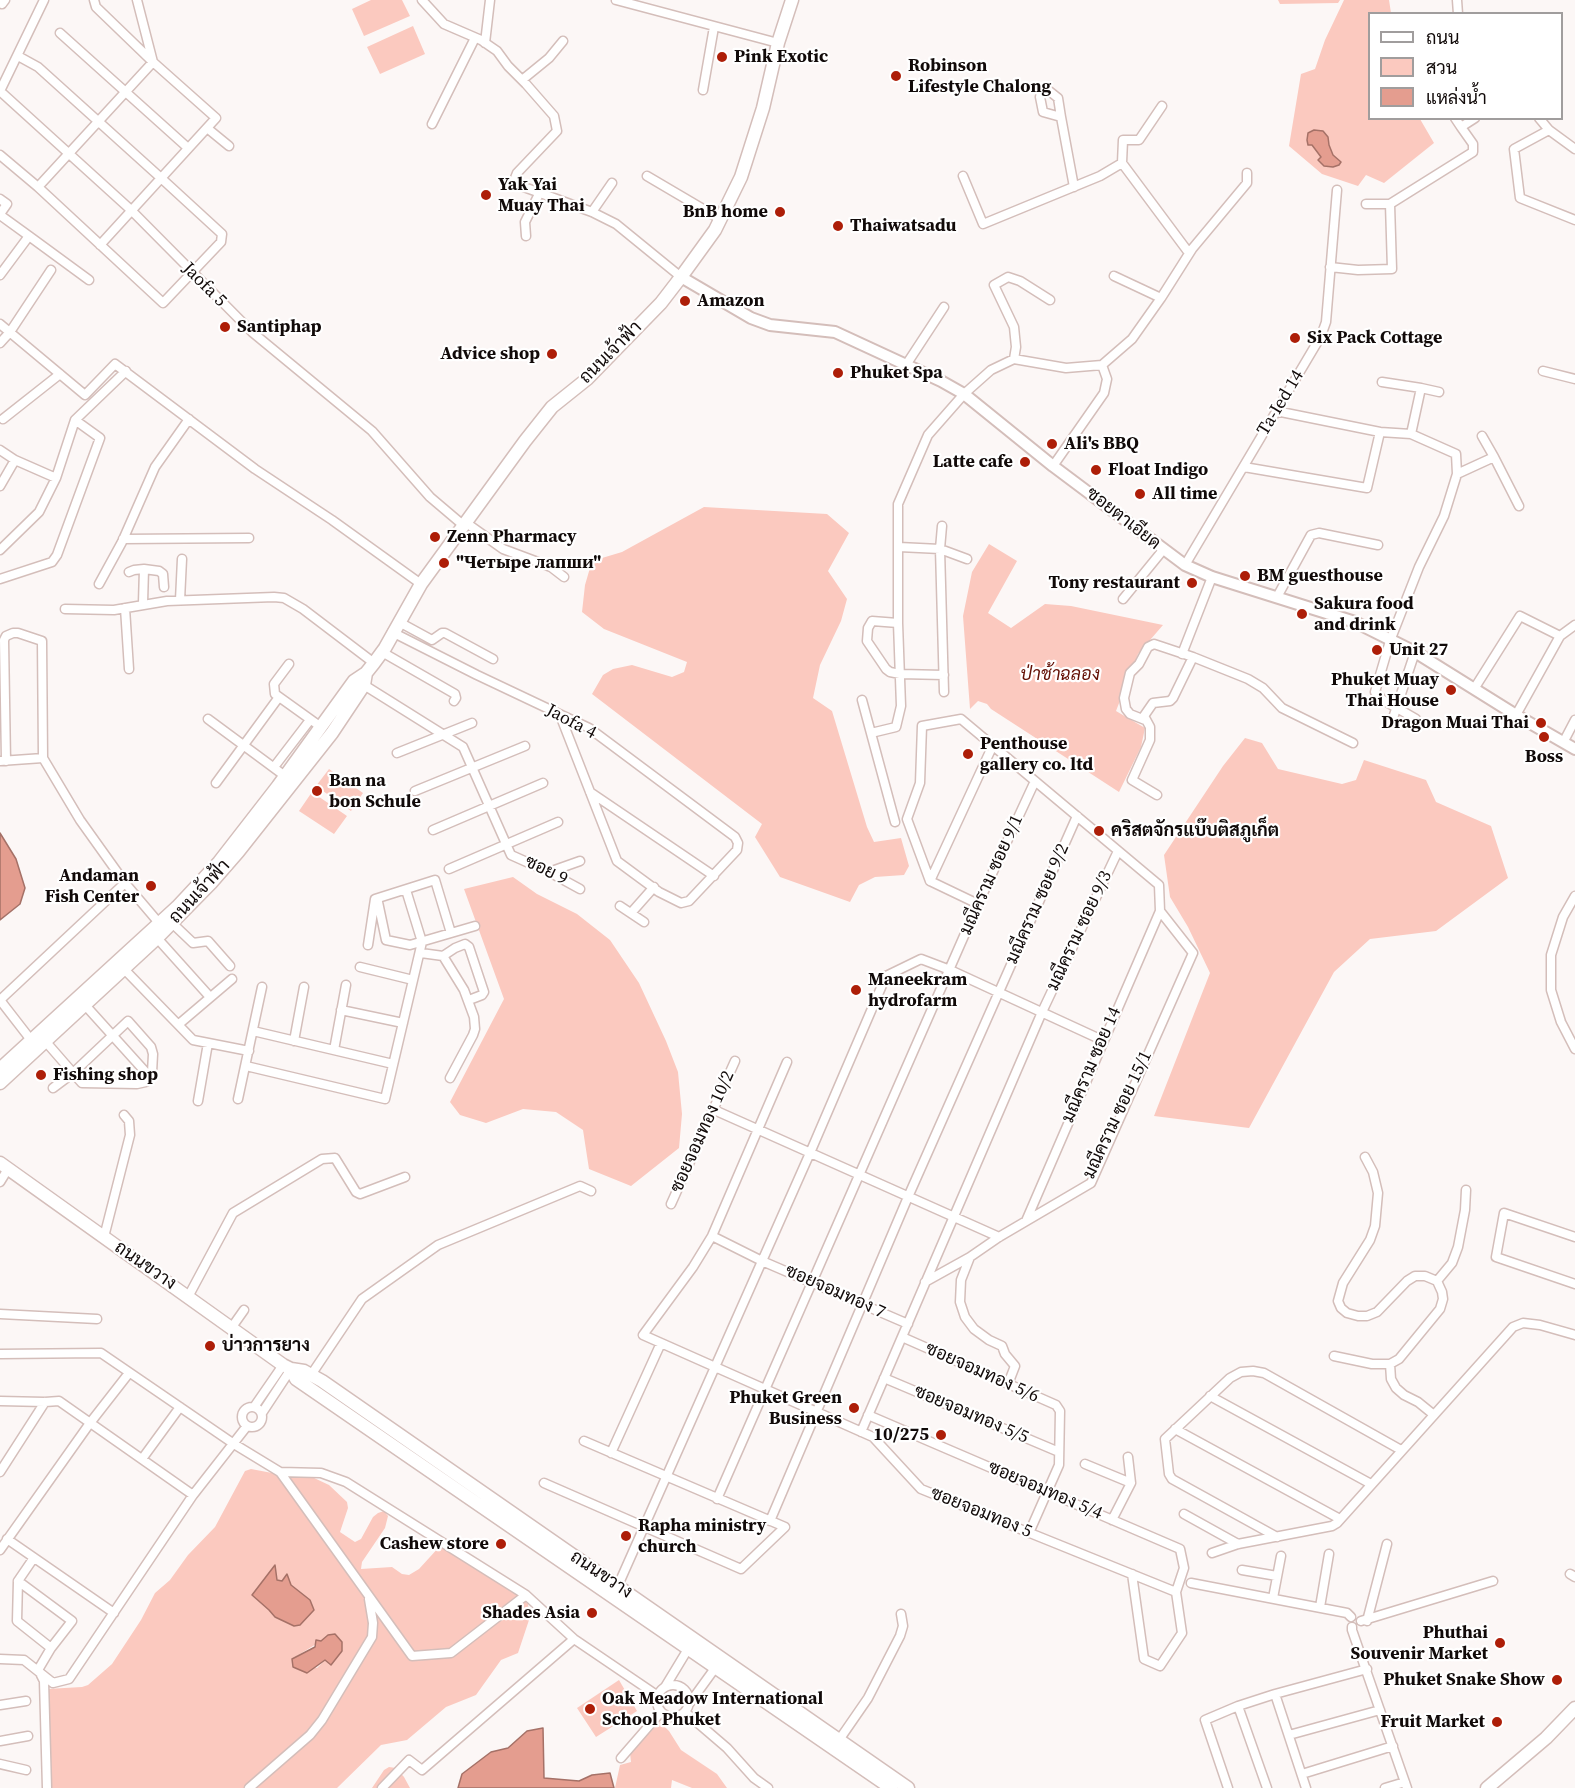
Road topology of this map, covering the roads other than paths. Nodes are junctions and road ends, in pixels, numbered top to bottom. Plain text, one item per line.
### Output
1 (5, 0) edge
2 (44, 0) edge
3 (94, 0) edge
4 (137, 0) edge
5 (422, 0) edge
6 (490, 0) edge
7 (616, 0) edge
8 (792, 0) edge
9 (0, 2) edge
10 (714, 27) junction
11 (60, 33) dead end
12 (475, 38) junction
13 (563, 41) dead end
14 (485, 43) junction
15 (778, 44) junction
16 (18, 56) junction
17 (153, 62) junction
18 (522, 80) junction
19 (703, 90) dead end
20 (125, 91) junction
21 (2, 93) edge
22 (0, 105) edge
23 (1162, 106) dead end
24 (1060, 117) dead end
25 (1456, 120) edge
26 (1472, 120) edge
27 (1541, 120) edge
28 (98, 121) junction
29 (432, 123) dead end
30 (1461, 127) junction
31 (207, 128) junction
32 (1549, 130) junction
33 (229, 146) dead end
34 (188, 148) junction
35 (1575, 149) edge
36 (69, 152) junction
37 (0, 155) edge
38 (1122, 163) junction
39 (1247, 173) dead end
40 (647, 176) dead end
41 (963, 176) dead end
42 (161, 178) junction
43 (612, 183) dead end
44 (38, 187) junction
45 (1074, 187) junction
46 (1337, 190) dead end
47 (539, 194) junction
48 (0, 199) edge
49 (1366, 204) dead end
50 (1390, 204) junction
51 (131, 210) junction
52 (592, 212) junction
53 (0, 214) edge
54 (720, 219) junction
55 (1575, 220) edge
56 (29, 236) junction
57 (526, 236) dead end
58 (100, 245) junction
59 (1190, 253) junction
60 (1330, 267) junction
61 (51, 270) dead end
62 (192, 272) junction
63 (0, 275) edge
64 (1114, 276) dead end
65 (681, 277) junction
66 (89, 280) dead end
67 (1161, 298) junction
68 (1050, 300) dead end
69 (944, 307) dead end
70 (0, 324) edge
71 (10, 332) junction
72 (0, 343) edge
73 (1014, 359) junction
74 (906, 365) junction
75 (1102, 365) junction
76 (126, 371) junction
77 (1543, 371) dead end
78 (60, 374) junction
79 (1575, 379) edge
80 (1382, 382) dead end
81 (1421, 388) junction
82 (1439, 392) dead end
83 (964, 394) junction
84 (1276, 411) junction
85 (3, 419) dead end
86 (189, 419) junction
87 (75, 420) junction
88 (1380, 432) junction
89 (1411, 434) junction
90 (1482, 436) dead end
91 (0, 450) edge
92 (1494, 457) junction
93 (15, 460) junction
94 (1053, 466) junction
95 (1244, 467) junction
96 (1457, 474) junction
97 (56, 478) junction
98 (0, 486) edge
99 (1519, 506) dead end
100 (464, 523) junction
101 (942, 526) dead end
102 (249, 538) dead end
103 (123, 539) junction
104 (1378, 545) dead end
105 (899, 547) junction
106 (940, 549) junction
107 (0, 550) edge
108 (1163, 550) junction
109 (182, 559) dead end
110 (967, 559) dead end
111 (1185, 565) junction
112 (144, 569) junction
113 (129, 572) dead end
114 (564, 577) dead end
115 (1212, 578) junction
116 (0, 579) edge
117 (99, 584) dead end
118 (421, 584) junction
119 (164, 587) dead end
120 (1277, 597) junction
121 (1123, 599) dead end
122 (180, 600) junction
123 (143, 603) junction
124 (125, 608) junction
125 (65, 609) dead end
126 (898, 623) junction
127 (1575, 625) edge
128 (396, 627) junction
129 (1560, 636) junction
130 (1390, 640) junction
131 (382, 652) junction
132 (1415, 652) junction
133 (1182, 654) junction
134 (2, 655) edge
135 (1193, 657) junction
136 (493, 658) dead end
137 (289, 664) dead end
138 (129, 669) dead end
139 (368, 674) junction
140 (900, 675) junction
141 (944, 675) junction
142 (3, 688) edge
143 (1474, 689) junction
144 (944, 692) dead end
145 (279, 697) junction
146 (862, 700) dead end
147 (454, 701) dead end
148 (1397, 709) junction
149 (560, 715) junction
150 (1516, 716) junction
151 (1393, 718) dead end
152 (208, 719) dead end
153 (1416, 719) dead end
154 (1145, 720) junction
155 (1575, 720) edge
156 (315, 723) junction
157 (472, 723) dead end
158 (3, 728) edge
159 (871, 733) junction
160 (443, 734) junction
161 (1564, 741) junction
162 (1353, 743) dead end
163 (244, 745) junction
164 (993, 745) junction
165 (525, 746) dead end
166 (1575, 749) edge
167 (397, 753) dead end
168 (42, 758) junction
169 (3, 761) edge
170 (274, 767) junction
171 (472, 768) junction
172 (285, 776) junction
173 (1035, 781) junction
174 (216, 783) dead end
175 (543, 783) dead end
176 (415, 791) dead end
177 (590, 792) junction
178 (1157, 795) dead end
179 (489, 807) junction
180 (1077, 816) junction
181 (558, 822) dead end
182 (895, 822) dead end
183 (433, 830) dead end
184 (506, 844) junction
185 (1118, 850) junction
186 (580, 861) dead end
187 (449, 869) dead end
188 (549, 872) junction
189 (714, 876) junction
190 (930, 882) junction
191 (125, 883) junction
192 (654, 887) junction
193 (580, 889) dead end
194 (406, 890) junction
195 (1575, 896) edge
196 (377, 899) junction
197 (978, 904) junction
198 (620, 906) dead end
199 (1160, 911) junction
200 (630, 913) junction
201 (644, 922) dead end
202 (166, 923) junction
203 (475, 926) dead end
204 (452, 933) junction
205 (157, 938) junction
206 (422, 942) junction
207 (368, 945) dead end
208 (421, 953) junction
209 (443, 956) junction
210 (230, 966) dead end
211 (360, 967) dead end
212 (124, 969) junction
213 (950, 970) junction
214 (232, 979) dead end
215 (412, 980) junction
216 (346, 985) dead end
217 (262, 987) dead end
218 (304, 987) dead end
219 (999, 992) junction
220 (210, 997) junction
221 (469, 1000) junction
222 (85, 1005) junction
223 (341, 1010) junction
224 (1042, 1012) junction
225 (403, 1023) junction
226 (179, 1024) junction
227 (253, 1031) junction
228 (111, 1035) junction
229 (31, 1040) junction
230 (1102, 1040) junction
231 (294, 1041) junction
232 (46, 1042) junction
233 (208, 1043) junction
234 (1575, 1049) edge
235 (334, 1050) junction
236 (249, 1051) junction
237 (735, 1061) dead end
238 (788, 1062) dead end
239 (393, 1064) junction
240 (246, 1066) junction
241 (0, 1069) edge
242 (73, 1073) junction
243 (150, 1077) junction
244 (450, 1078) dead end
245 (0, 1083) edge
246 (53, 1088) dead end
247 (238, 1099) dead end
248 (198, 1101) dead end
249 (712, 1109) junction
250 (124, 1115) dead end
251 (758, 1130) junction
252 (810, 1153) junction
253 (1365, 1157) dead end
254 (4, 1166) edge
255 (860, 1175) junction
256 (405, 1177) dead end
257 (0, 1182) edge
258 (1466, 1190) dead end
259 (591, 1191) dead end
260 (908, 1197) junction
261 (671, 1204) dead end
262 (955, 1217) junction
263 (1026, 1221) junction
264 (712, 1236) junction
265 (104, 1237) junction
266 (999, 1237) junction
267 (1575, 1237) edge
268 (970, 1257) junction
269 (762, 1261) junction
270 (813, 1281) junction
271 (1437, 1281) junction
272 (925, 1282) junction
273 (1575, 1284) edge
274 (188, 1297) junction
275 (862, 1304) junction
276 (244, 1310) dead end
277 (0, 1314) edge
278 (97, 1319) dead end
279 (908, 1324) junction
280 (231, 1327) junction
281 (1575, 1335) edge
282 (902, 1337) junction
283 (661, 1343) junction
284 (0, 1354) edge
285 (1334, 1356) dead end
286 (1390, 1364) junction
287 (287, 1367) junction
288 (715, 1367) junction
289 (129, 1373) junction
290 (311, 1375) junction
291 (884, 1378) junction
292 (1008, 1384) junction
293 (766, 1390) junction
294 (1210, 1396) junction
295 (0, 1401) edge
296 (45, 1402) junction
297 (180, 1407) junction
298 (254, 1407) junction
299 (815, 1412) junction
300 (262, 1413) junction
301 (868, 1415) junction
302 (1434, 1415) junction
303 (90, 1423) junction
304 (247, 1426) junction
305 (1175, 1429) junction
306 (861, 1432) junction
307 (584, 1441) dead end
308 (234, 1444) junction
309 (1401, 1449) junction
310 (410, 1451) junction
311 (1059, 1452) junction
312 (611, 1453) junction
313 (1128, 1457) dead end
314 (142, 1459) junction
315 (1085, 1464) dead end
316 (0, 1472) edge
317 (280, 1472) junction
318 (667, 1476) junction
319 (544, 1483) dead end
320 (1131, 1483) junction
321 (1371, 1484) junction
322 (1048, 1492) junction
323 (193, 1495) junction
324 (717, 1499) junction
325 (1184, 1514) dead end
326 (1340, 1519) junction
327 (1112, 1520) junction
328 (770, 1521) junction
329 (645, 1527) junction
330 (1029, 1533) junction
331 (1276, 1537) junction
332 (7, 1539) junction
333 (1239, 1544) junction
334 (1387, 1544) dead end
335 (0, 1550) edge
336 (1212, 1553) dead end
337 (1329, 1554) dead end
338 (1281, 1556) dead end
339 (33, 1559) junction
340 (1242, 1570) dead end
341 (1132, 1574) junction
342 (1277, 1576) junction
343 (18, 1581) junction
344 (1493, 1581) dead end
345 (1191, 1583) dead end
346 (614, 1591) junction
347 (1176, 1592) junction
348 (369, 1595) junction
349 (526, 1595) junction
350 (1273, 1598) junction
351 (1320, 1607) junction
352 (114, 1613) junction
353 (901, 1614) dead end
354 (1351, 1617) junction
355 (1364, 1621) junction
356 (1352, 1627) junction
357 (574, 1639) junction
358 (51, 1648) junction
359 (688, 1648) junction
360 (0, 1659) edge
361 (719, 1663) junction
362 (1367, 1669) junction
363 (38, 1670) junction
364 (664, 1687) junction
365 (1275, 1694) junction
366 (658, 1696) junction
367 (26, 1701) dead end
368 (0, 1705) edge
369 (1238, 1707) junction
370 (1575, 1708) edge
371 (687, 1709) junction
372 (1380, 1710) junction
373 (661, 1712) junction
374 (1575, 1719) edge
375 (1289, 1735) junction
376 (28, 1736) dead end
377 (839, 1740) junction
378 (0, 1741) edge
379 (1393, 1746) junction
380 (621, 1758) dead end
381 (862, 1762) junction
382 (0, 1764) edge
383 (26, 1770) dead end
384 (1302, 1774) junction
385 (1406, 1785) edge
386 (47, 1788) edge
387 (249, 1788) edge
388 (382, 1788) edge
389 (768, 1788) edge
390 (891, 1788) edge
391 (908, 1788) edge
392 (1228, 1788) edge
393 (1267, 1788) edge
394 (1306, 1788) edge
395 (1385, 1788) edge
396 (1487, 1788) edge
397 (1496, 1788) edge

1 - 9 street
2 - 16 street
3 - 17 street
4 - 17 street
5 - 12 street
6 - 14 street
7 - 10 street
8 - 15 main road, ถนนเจ้าฟ้า
10 - 15 street
10 - 19 street
11 - 20 street
12 - 14 street
12 - 29 street
13 - 18 street
14 - 18 street
15 - 54 main road, ถนนเจ้าฟ้า
16 - 21 street
16 - 28 street
17 - 20 street
17 - 31 street
18 - 47 street
20 - 28 street
20 - 34 street
21 - 22 street
21 - 36 street, Jaofa 5
23 - 38 street
24 - 45 street
25 - 30 street
26 - 30 street
27 - 32 street
28 - 36 street
28 - 42 street
30 - 50 street
31 - 33 street
31 - 34 street
32 - 35 street
32 - 55 street
34 - 42 street
36 - 44 street
36 - 51 street, Jaofa 5
37 - 44 street
38 - 45 street
38 - 59 street
39 - 59 street
40 - 54 street
41 - 45 street
42 - 51 street
42 - 62 street
43 - 52 street
44 - 58 street
46 - 60 street, Ta-Ied 14
47 - 52 street
47 - 57 street
48 - 53 street
49 - 50 street
50 - 60 street
51 - 58 street
51 - 62 street, Jaofa 5
52 - 65 street
53 - 56 street
54 - 65 main road, ถนนเจ้าฟ้า
56 - 63 street
56 - 66 street
58 - 62 street
59 - 67 street
60 - 84 street, Ta-Ied 14
61 - 71 street
62 - 100 street, Jaofa 5
64 - 67 street
65 - 74 street, ซอยตาเอียด
65 - 100 main road, ถนนเจ้าฟ้า
67 - 75 street
68 - 73 street
69 - 74 street
70 - 71 street
71 - 72 street
71 - 78 street
73 - 75 street
73 - 83 street
74 - 83 street, ซอยตาเอียด
75 - 94 street
76 - 78 street
76 - 86 street
76 - 87 street
77 - 79 street
78 - 85 street
80 - 81 street
81 - 82 street
81 - 89 street
83 - 94 street, ซอยตาเอียด
83 - 105 street
84 - 88 street
84 - 95 street, Ta-Ied 14
86 - 103 street
86 - 118 street
87 - 97 street
87 - 116 street
88 - 89 street
88 - 95 street
89 - 96 street
90 - 92 street
91 - 93 street
92 - 96 street
92 - 99 street
93 - 97 street
93 - 98 street
94 - 108 street, ซอยตาเอียด
95 - 111 street, Ta-Ied 14
96 - 130 street
97 - 107 street
100 - 114 street, Jaofa 5
100 - 118 main road, ถนนเจ้าฟ้า
101 - 106 street
102 - 103 street
103 - 117 street
104 - 120 street
105 - 106 street
105 - 126 street
106 - 110 street
106 - 141 street
108 - 111 street, ซอยตาเอียด
108 - 121 street
109 - 122 street
111 - 115 street, ซอยตาเอียด
112 - 113 street
112 - 119 street
112 - 123 street
115 - 120 street, ซอยตาเอียด
115 - 133 street
118 - 128 main road, ถนนเจ้าฟ้า
120 - 130 street, ซอยตาเอียด
122 - 123 street
122 - 139 street
123 - 124 street
124 - 125 street
124 - 138 street
126 - 140 street
126 - 140 street
127 - 129 street
128 - 131 main road, ถนนเจ้าฟ้า
128 - 136 street
128 - 149 street, Jaofa 4
129 - 143 street
129 - 150 street
130 - 132 street, ซอยตาเอียด
130 - 148 street
131 - 139 main road, ถนนเจ้าฟ้า
131 - 147 street
132 - 143 street, ซอยตาเอียด
132 - 148 street
133 - 135 street
133 - 154 street
134 - 142 street
134 - 168 street
135 - 154 street
135 - 162 street
137 - 145 street
139 - 156 main road, ถนนเจ้าฟ้า
139 - 160 street
139 - 202 main road, ถนนเจ้าฟ้า
140 - 141 street
140 - 159 street
141 - 144 street
142 - 158 street
143 - 150 street, ซอยตาเอียด
145 - 156 street
145 - 163 street
146 - 159 street
148 - 151 street
148 - 153 street
149 - 177 street
149 - 189 street, Jaofa 4
150 - 161 street, ซอยตาเอียด
152 - 163 street
154 - 178 street
155 - 161 street
156 - 170 street
156 - 172 main road, ถนนเจ้าฟ้า
157 - 160 street
158 - 169 street
159 - 182 street
160 - 167 street
160 - 171 street
161 - 166 street, ซอยตาเอียด
163 - 170 street
163 - 174 street
164 - 173 street
164 - 190 street
164 - 190 street
165 - 171 street
168 - 169 street
168 - 191 street
170 - 172 street
171 - 176 street
171 - 179 street
172 - 202 main road, ถนนเจ้าฟ้า
173 - 180 street
173 - 197 street, มณีคราม ซอย 9/1
175 - 179 street
177 - 189 street
177 - 192 street
179 - 183 street
179 - 184 street
180 - 185 street
180 - 219 street, มณีคราม ซอย 9/2
181 - 184 street
184 - 187 street
184 - 188 street, ซอย 9
185 - 199 street
185 - 224 street, มณีคราม ซอย 9/3
186 - 188 street
188 - 193 street, ซอย 9
189 - 192 street
190 - 197 street
191 - 202 street
191 - 229 street
192 - 200 street
194 - 196 street
194 - 204 street
194 - 206 street
195 - 234 street
196 - 206 street
196 - 207 street
197 - 213 street, มณีคราม ซอย 9/1
198 - 200 street
199 - 230 street, มณีคราม ซอย 14
199 - 263 street, มณีคราม ซอย 15/1
200 - 201 street
202 - 205 main road, ถนนเจ้าฟ้า
202 - 210 street
202 - 229 main road, ถนนเจ้าฟ้า
203 - 204 street
204 - 206 street
205 - 212 main road, ถนนเจ้าฟ้า
205 - 220 street
206 - 208 street
208 - 209 street
208 - 215 street
209 - 221 street
209 - 221 street
211 - 215 street
212 - 222 main road, ถนนเจ้าฟ้า
212 - 226 street
213 - 219 street
213 - 252 street
213 - 255 street, มณีคราม ซอย 9/1
214 - 220 street
215 - 225 street
216 - 223 street
217 - 227 street
218 - 231 street
219 - 224 street
219 - 260 street, มณีคราม ซอย 9/2
220 - 226 street
221 - 244 street
222 - 228 street
222 - 232 main road, ถนนเจ้าฟ้า
223 - 225 street
223 - 235 street
224 - 230 street
224 - 262 street, มณีคราม ซอย 9/3
225 - 239 street
226 - 233 street
227 - 231 street
227 - 236 street
228 - 242 street
228 - 243 street
228 - 243 street
229 - 241 main road, ถนนเจ้าฟ้า
230 - 263 street, มณีคราม ซอย 14
231 - 235 street
232 - 242 street
232 - 245 main road, ถนนเจ้าฟ้า
233 - 236 street
233 - 248 street
235 - 239 street
236 - 240 street
237 - 249 street, ซอยจอมทอง 10/2
238 - 251 street
239 - 240 street
240 - 247 street
242 - 243 street
242 - 246 street
249 - 251 street
249 - 261 street, ซอยจอมทอง 10/2
250 - 265 street
251 - 252 street
251 - 264 street
252 - 255 street
252 - 269 street
253 - 271 street
254 - 257 street
254 - 265 main road, ถนนขวาง
255 - 260 street
255 - 270 street, มณีคราม ซอย 9/1
256 - 274 street
258 - 271 street
259 - 290 street
260 - 262 street
260 - 275 street, มณีคราม ซอย 9/2
262 - 266 street
262 - 272 street, มณีคราม ซอย 9/3
263 - 266 street, มณีคราม ซอย 15/1
264 - 269 street, ซอยจอมทอง 7
264 - 283 street, ซอยจอมทอง 5
265 - 274 main road, ถนนขวาง
266 - 268 street, มณีคราม ซอย 15/1
267 - 273 street
268 - 272 street, มณีคราม ซอย 15/1
268 - 292 street
269 - 270 street, ซอยจอมทอง 7
269 - 288 street
270 - 275 street, ซอยจอมทอง 7
270 - 293 street, มณีคราม ซอย 9/1
271 - 286 street
272 - 279 street, มณีคราม ซอย 9/3
274 - 280 main road, ถนนขวาง
275 - 279 street, ซอยจอมทอง 7
275 - 299 street, มณีคราม ซอย 9/2
276 - 280 street
277 - 278 street
279 - 282 street, มณีคราม ซอย 9/3
280 - 287 main road, ถนนขวาง
281 - 302 street
282 - 291 street, มณีคราม ซอย 9/3
282 - 292 street, ซอยจอมทอง 5/6
283 - 288 street, ซอยจอมทอง 5
283 - 312 street
284 - 289 street
285 - 286 street
286 - 302 street
287 - 290 main road, ถนนขวาง
287 - 298 street
287 - 300 street
287 - 310 main road, ถนนขวาง
288 - 293 street, ซอยจอมทอง 5
288 - 318 street
289 - 297 street
289 - 303 street
290 - 310 main road, ถนนขวาง
291 - 301 street, มณีคราม ซอย 9/3
291 - 311 street, ซอยจอมทอง 5/5
292 - 311 street, ซอยจอมทอง 5/6
293 - 299 street, ซอยจอมทอง 5
293 - 324 street, มณีคราม ซอย 9/1
294 - 305 street
294 - 309 street
294 - 321 street
295 - 296 street
296 - 303 street
296 - 316 street
297 - 308 street
297 - 314 street
298 - 300 street
298 - 304 street
299 - 306 street, ซอยจอมทอง 5
299 - 328 street, มณีคราม ซอย 9/2
300 - 304 street
301 - 306 street, มณีคราม ซอย 9/3
301 - 322 street, ซอยจอมทอง 5/4
302 - 309 street
303 - 314 street
303 - 332 street
304 - 308 street
305 - 326 street
305 - 331 street
306 - 330 street, ซอยจอมทอง 5
307 - 312 street
308 - 317 street
308 - 323 street
309 - 321 street
310 - 346 main road, ถนนขวาง
311 - 322 street
312 - 318 street
313 - 320 street
314 - 323 street
315 - 320 street
317 - 348 street
317 - 349 street
318 - 324 street
318 - 329 street
319 - 329 street
320 - 327 street
321 - 326 street
322 - 327 street, ซอยจอมทอง 5/4
322 - 330 street
323 - 352 street
324 - 328 street
325 - 333 street
326 - 331 street
327 - 347 street, ซอยจอมทอง 5/4
328 - 329 street
329 - 346 street
330 - 341 street, ซอยจอมทอง 5
331 - 333 street
332 - 335 street
332 - 339 street
333 - 336 street
334 - 355 street
337 - 351 street
338 - 342 street
339 - 343 street
339 - 352 street
340 - 342 street
341 - 347 street, ซอยจอมทอง 5
341 - 347 street
342 - 350 street
343 - 358 street
343 - 358 street
344 - 355 street
345 - 350 street
346 - 359 main road, ถนนขวาง
346 - 361 main road, ถนนขวาง
348 - 349 street
348 - 387 street
349 - 357 street
350 - 351 street
351 - 354 street
352 - 363 street
353 - 377 street
354 - 355 street
354 - 356 street
355 - 356 street
356 - 362 street
357 - 366 street
357 - 388 street
358 - 363 street
359 - 361 main road, ถนนขวาง
359 - 364 street
360 - 363 street
361 - 371 street
361 - 377 main road, ถนนขวาง
361 - 381 main road, ถนนขวาง
362 - 365 street
362 - 372 street
363 - 386 street
364 - 366 street
364 - 371 street
365 - 369 street
365 - 375 street
366 - 373 street
367 - 368 street
369 - 392 street
369 - 393 street
370 - 396 main road
371 - 373 street
371 - 389 street
372 - 375 street
372 - 379 street
373 - 380 street
374 - 397 main road
375 - 384 street
376 - 378 street
377 - 381 main road, ถนนขวาง
379 - 384 street
379 - 385 street
381 - 390 main road, ถนนขวาง
381 - 391 main road, ถนนขวาง
382 - 383 street
384 - 394 street
385 - 395 street

